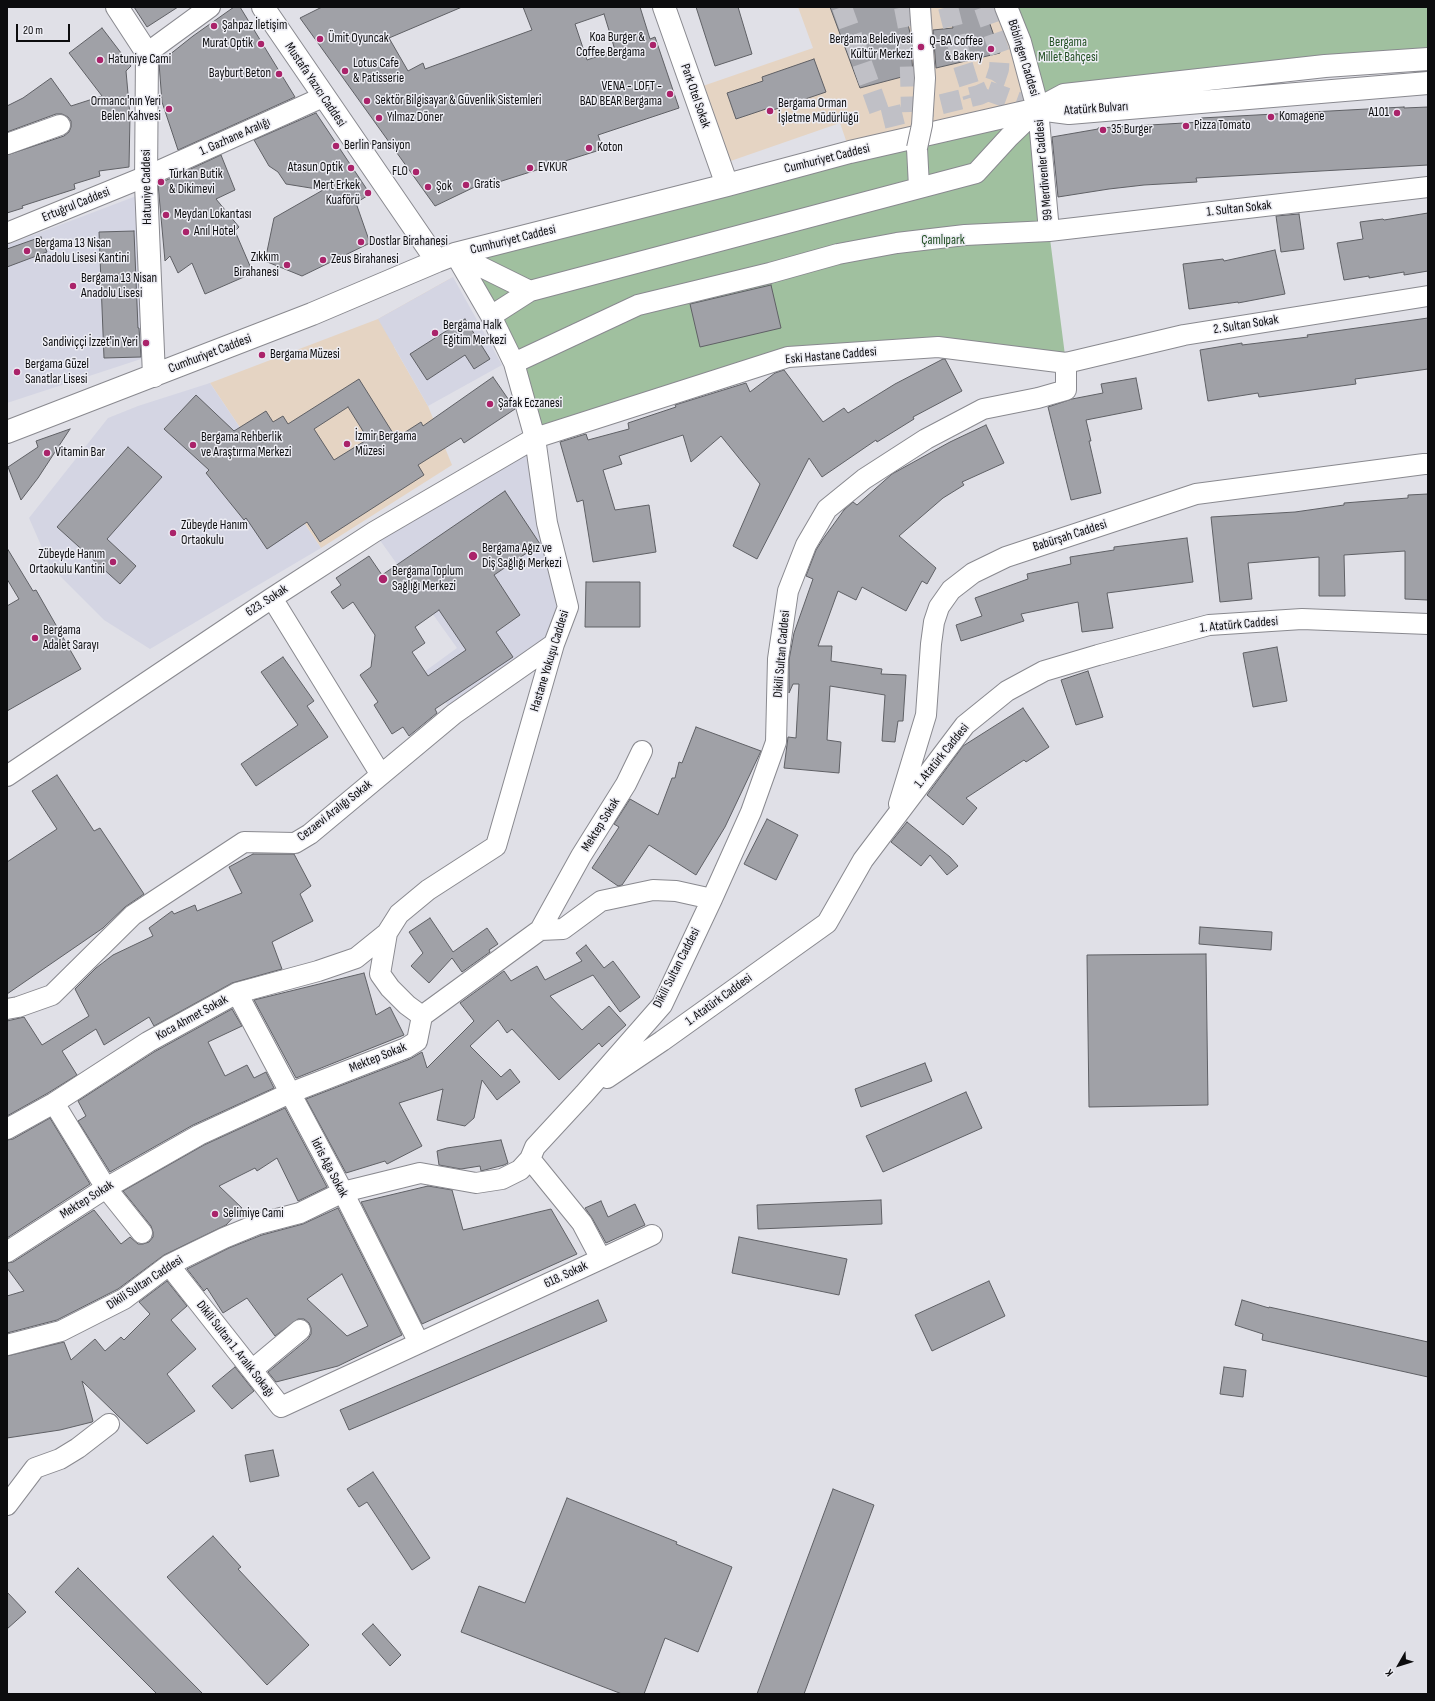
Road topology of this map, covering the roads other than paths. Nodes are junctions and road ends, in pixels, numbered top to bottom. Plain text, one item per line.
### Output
1 (117, 7) edge
2 (210, 7) edge
3 (664, 7) edge
4 (920, 7) edge
5 (1006, 7) edge
6 (266, 8) edge
7 (147, 53) junction
8 (1428, 60) edge
9 (1428, 83) edge
10 (323, 97) junction
11 (1038, 109) junction
12 (60, 125) dead end
13 (7, 144) edge
14 (146, 176) junction
15 (919, 184) junction
16 (727, 185) junction
17 (1428, 188) edge
18 (1049, 230) junction
19 (8, 231) edge
20 (446, 258) junction
21 (530, 291) junction
22 (1428, 296) edge
23 (638, 304) junction
24 (491, 316) junction
25 (583, 342) dead end
26 (514, 362) junction
27 (1066, 363) junction
28 (154, 376) junction
29 (7, 432) edge
30 (535, 438) junction
31 (1428, 464) edge
32 (272, 598) junction
33 (1428, 624) edge
34 (554, 644) junction
35 (642, 752) dead end
36 (381, 775) junction
37 (7, 776) edge
38 (896, 815) junction
39 (712, 899) junction
40 (540, 930) junction
41 (387, 933) junction
42 (237, 993) junction
43 (7, 1009) edge
44 (422, 1016) junction
45 (290, 1094) junction
46 (584, 1094) junction
47 (54, 1103) junction
48 (7, 1129) edge
49 (530, 1159) junction
50 (106, 1188) junction
51 (343, 1192) junction
52 (142, 1233) dead end
53 (652, 1235) dead end
54 (7, 1252) edge
55 (601, 1259) junction
56 (169, 1265) junction
57 (300, 1330) dead end
58 (419, 1343) junction
59 (7, 1345) edge
60 (252, 1370) junction
61 (109, 1424) dead end
62 (7, 1505) edge

1 - 7 main road
2 - 7 street
3 - 16 main road, Park Otel Sokak
4 - 15 street, bridge
5 - 11 main road, Böblingen Caddesi
6 - 10 main road, Mustafa Yazıcı Caddesi
7 - 14 main road, Hatuniye Caddesi
8 - 11 main road, Atatürk Bulvarı
9 - 11 main road, Atatürk Bulvarı
10 - 14 street, 1. Gazhane Aralığı
10 - 20 main road, Mustafa Yazıcı Caddesi
11 - 15 street
11 - 16 main road, Cumhuriyet Caddesi
11 - 18 street, 99 Merdivenler Caddesi
12 - 13 street
14 - 19 street, Ertuğrul Caddesi
14 - 28 main road, Hatuniye Caddesi
15 - 21 street
16 - 20 main road, Cumhuriyet Caddesi
17 - 18 street, 1. Sultan Sokak
18 - 23 street, 1. Sultan Sokak
20 - 21 street
20 - 24 street, Hastane Yokuşu Caddesi
20 - 28 main road, Cumhuriyet Caddesi
21 - 24 street
22 - 27 street, 2. Sultan Sokak
23 - 25 street
23 - 26 street
24 - 26 street, Hastane Yokuşu Caddesi
26 - 30 street, Hastane Yokuşu Caddesi
27 - 30 street, Eski Hastane Caddesi
27 - 39 street, Dikili Sultan Caddesi
28 - 29 main road, Cumhuriyet Caddesi
30 - 32 street, 623. Sokak
30 - 34 street, Hastane Yokuşu Caddesi
31 - 38 street, Babürşah Caddesi
32 - 36 street
32 - 37 street, 623. Sokak
33 - 38 street, 1. Atatürk Caddesi
34 - 36 street, Cezaevi Aralığı Sokak
34 - 41 street, Hastane Yokuşu Caddesi
35 - 40 street, Mektep Sokak
36 - 43 street, Cezaevi Aralığı Sokak
38 - 46 street, 1. Atatürk Caddesi
39 - 40 street
39 - 46 street, Dikili Sultan Caddesi
40 - 44 street, Mektep Sokak
41 - 42 street, Koca Ahmet Sokak
41 - 44 street
42 - 45 street, İdris Ağa Sokak
42 - 47 street, Koca Ahmet Sokak
44 - 45 street, Mektep Sokak
45 - 50 street, Mektep Sokak
45 - 51 street, İdris Ağa Sokak
46 - 49 street, Dikili Sultan Caddesi
47 - 48 street, Koca Ahmet Sokak
47 - 50 street
49 - 51 street, Dikili Sultan Caddesi
49 - 55 street, 618. Sokak
50 - 52 street
50 - 54 street, Mektep Sokak
51 - 56 street, Dikili Sultan Caddesi
51 - 58 street, İdris Ağa Sokak
53 - 55 street
55 - 58 street, 618. Sokak
56 - 59 street, Dikili Sultan Caddesi
56 - 60 street, Dikili Sultan 1. Aralık Sokağı
57 - 60 street
58 - 60 street, Dikili Sultan 1. Aralık Sokağı
61 - 62 street

